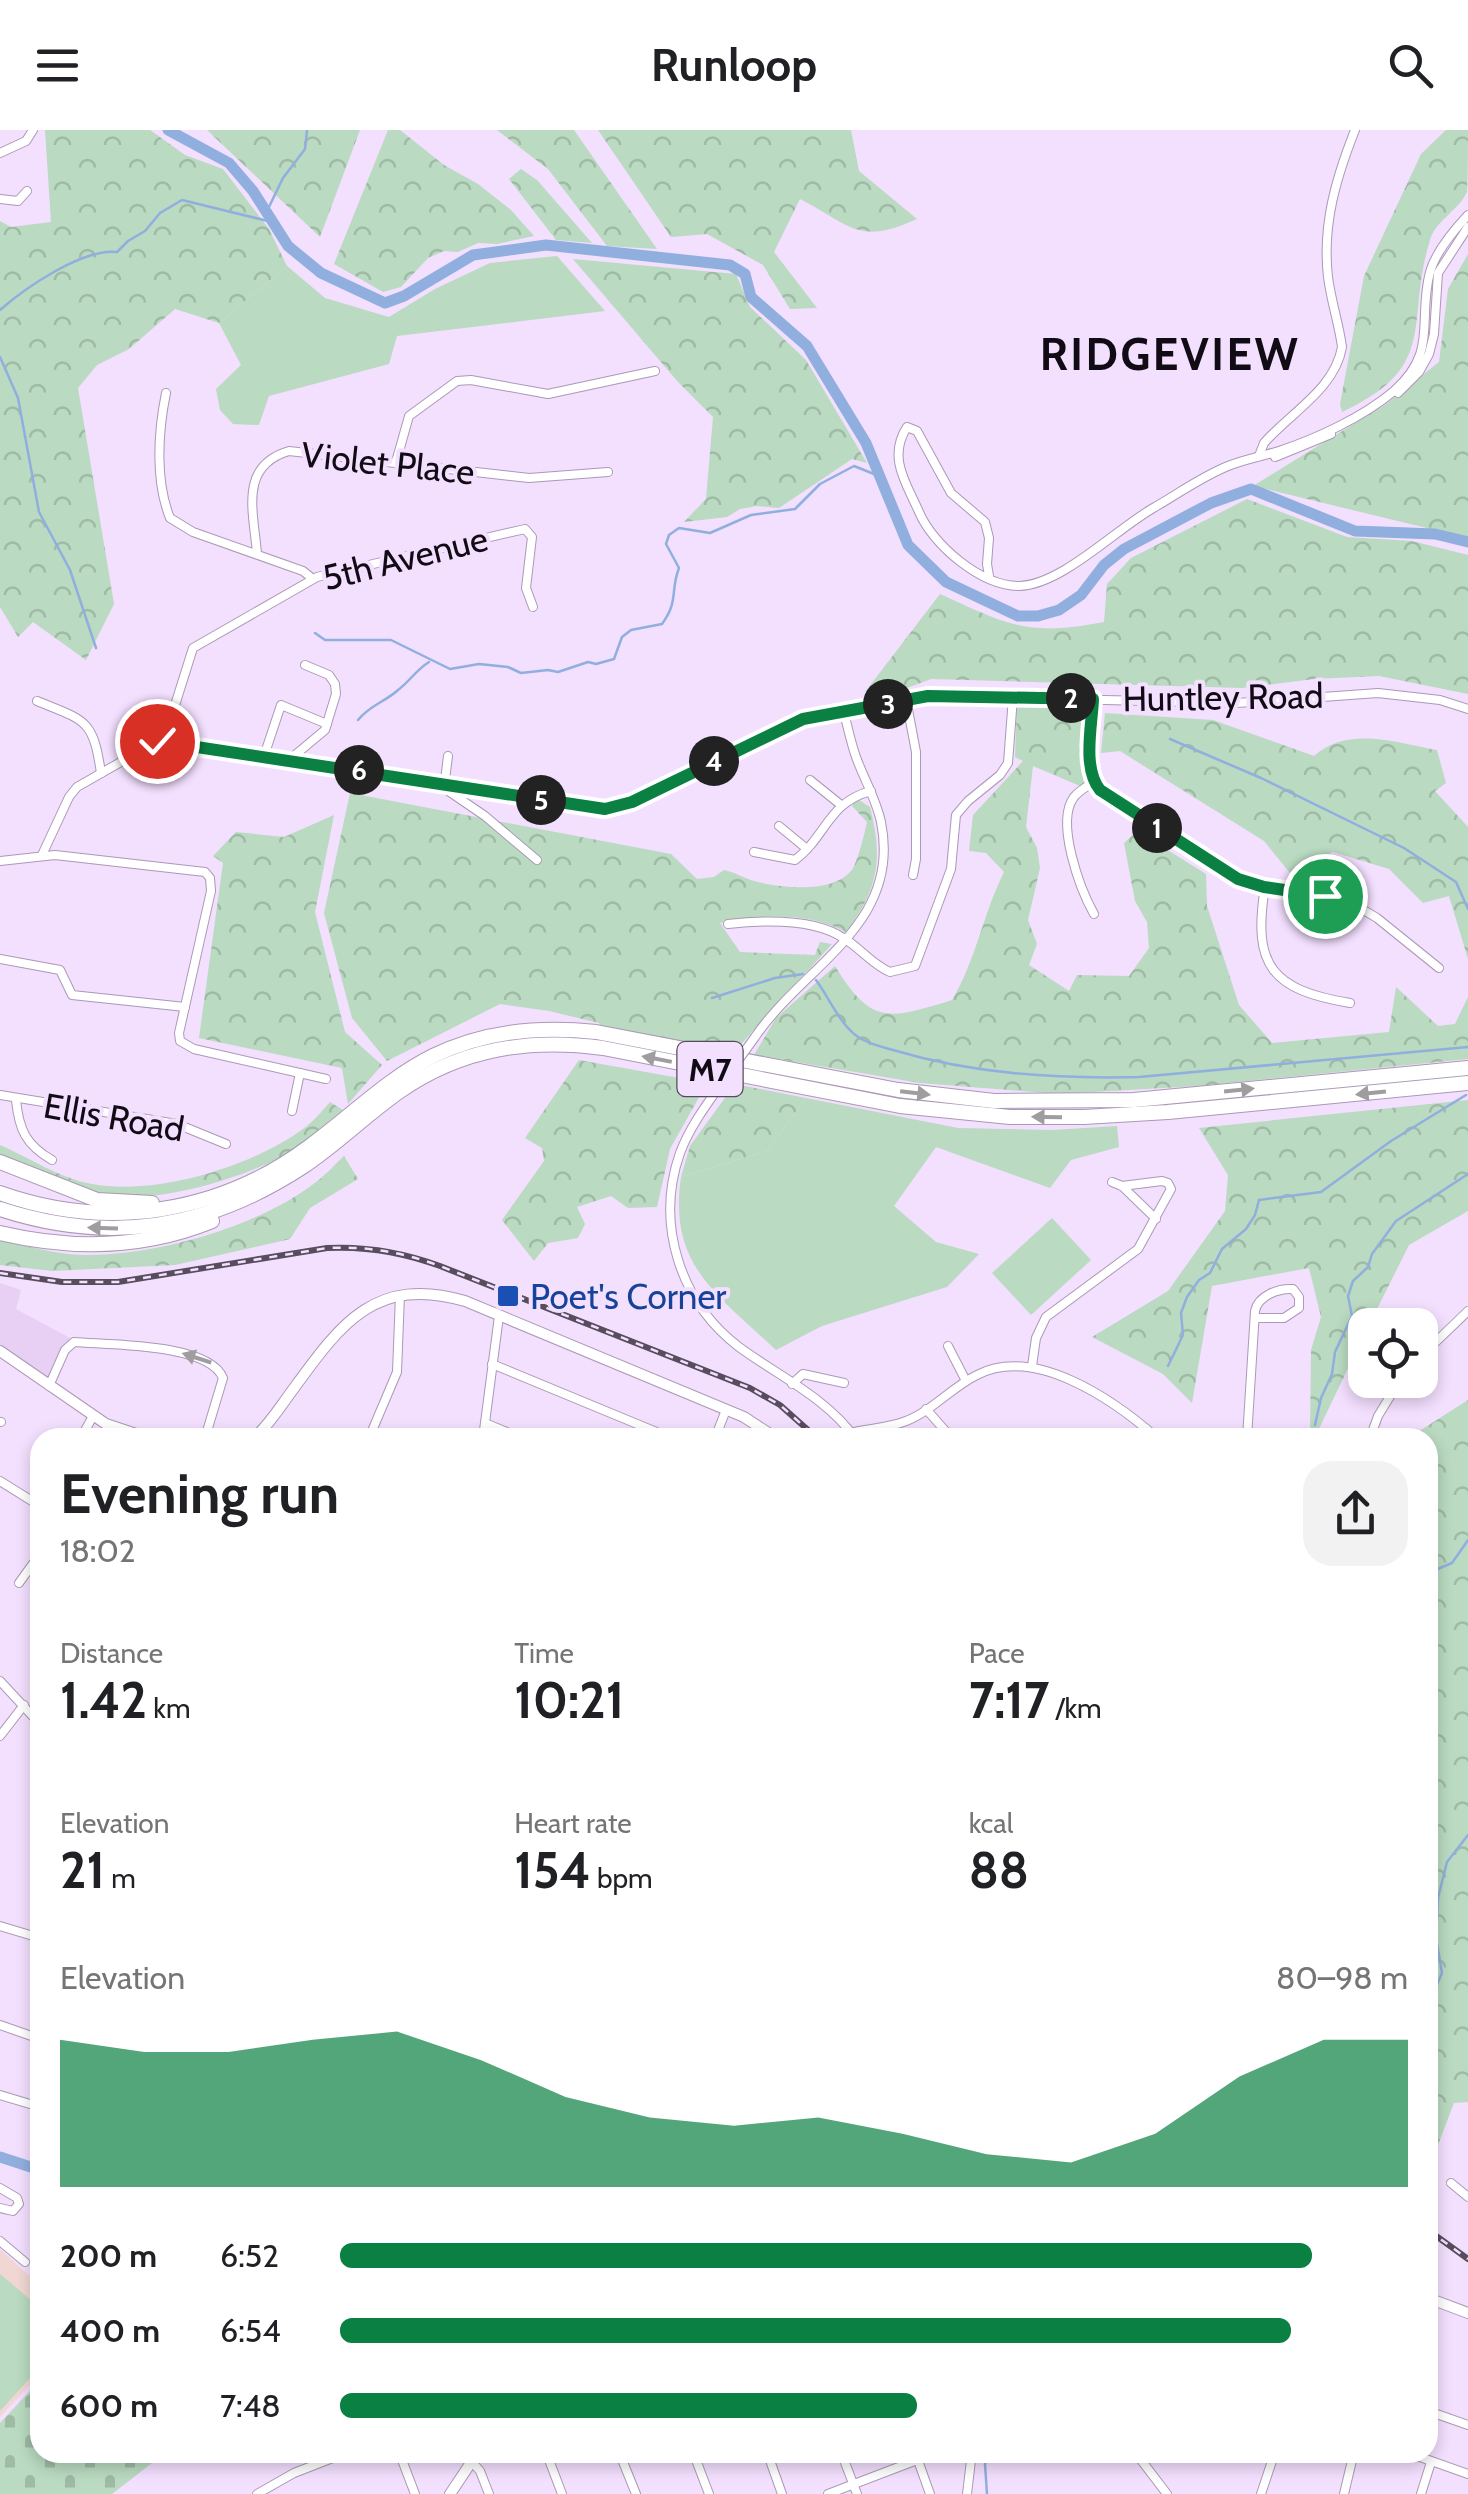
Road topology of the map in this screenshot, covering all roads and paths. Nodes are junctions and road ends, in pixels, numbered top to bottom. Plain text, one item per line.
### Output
1 (33, 130) edge
2 (1354, 130) edge
3 (0, 153) edge
4 (26, 191) dead end
5 (0, 199) edge
6 (1468, 216) edge
7 (1468, 227) edge
8 (655, 372) dead end
9 (166, 393) dead end
10 (1260, 458) junction
11 (396, 462) junction
12 (608, 472) dead end
13 (257, 554) junction
14 (989, 576) junction
15 (312, 579) junction
16 (533, 606) dead end
17 (305, 666) dead end
18 (1013, 697) junction
19 (906, 699) junction
20 (1093, 699) junction
21 (36, 702) dead end
22 (1468, 709) edge
23 (844, 713) junction
24 (328, 724) junction
25 (164, 740) junction
26 (264, 756) junction
27 (448, 756) dead end
28 (289, 760) junction
29 (101, 773) junction
30 (810, 780) dead end
31 (1094, 782) junction
32 (442, 783) junction
33 (871, 791) junction
34 (841, 805) junction
35 (778, 826) dead end
36 (807, 849) junction
37 (754, 852) dead end
38 (42, 856) junction
39 (537, 860) dead end
40 (0, 861) edge
41 (913, 875) dead end
42 (1264, 887) junction
43 (1094, 914) dead end
44 (728, 924) dead end
45 (847, 940) junction
46 (0, 960) edge
47 (1439, 968) dead end
48 (1350, 1003) dead end
49 (185, 1007) junction
50 (1468, 1068) edge
51 (300, 1073) junction
52 (326, 1078) dead end
53 (1468, 1083) edge
54 (0, 1096) edge
55 (16, 1100) junction
56 (292, 1112) dead end
57 (342, 1138) junction
58 (226, 1144) dead end
59 (52, 1160) dead end
60 (0, 1162) edge
61 (270, 1173) junction
62 (1112, 1182) dead end
63 (1135, 1185) junction
64 (1122, 1186) junction
65 (0, 1193) edge
66 (1133, 1197) junction
67 (0, 1208) edge
68 (1156, 1219) junction
69 (0, 1233) edge
70 (400, 1296) junction
71 (1468, 1311) edge
72 (498, 1316) junction
73 (1255, 1318) junction
74 (1438, 1340) edge
75 (948, 1346) dead end
76 (0, 1351) edge
77 (492, 1364) junction
78 (1032, 1366) junction
79 (966, 1381) junction
80 (844, 1382) dead end
81 (792, 1384) junction
82 (49, 1386) junction
83 (1389, 1398) edge
84 (926, 1409) junction
85 (726, 1410) junction
86 (93, 1416) junction
87 (485, 1422) junction
88 (86, 1428) edge
89 (123, 1428) edge
90 (208, 1428) edge
91 (262, 1428) edge
92 (373, 1428) edge
93 (485, 1428) edge
94 (498, 1428) edge
95 (647, 1428) edge
96 (719, 1428) edge
97 (762, 1428) edge
98 (846, 1428) edge
99 (882, 1428) edge
100 (943, 1428) edge
101 (1144, 1428) edge
102 (1248, 1428) edge
103 (1374, 1428) edge
104 (1, 1483) edge
105 (30, 1498) edge
106 (30, 1568) edge
107 (19, 1583) dead end
108 (0, 1681) edge
109 (24, 1705) junction
110 (30, 1711) edge
111 (0, 1736) edge
112 (0, 1926) edge
113 (30, 1935) edge
114 (0, 2025) edge
115 (30, 2036) edge
116 (0, 2095) edge
117 (30, 2104) edge
118 (1451, 2183) dead end
119 (0, 2188) edge
120 (1468, 2197) edge
121 (0, 2208) edge
122 (0, 2241) edge
123 (25, 2262) dead end
124 (1438, 2302) edge
125 (1468, 2313) edge
126 (1438, 2414) edge
127 (1468, 2425) edge
128 (316, 2463) edge
129 (403, 2463) edge
130 (471, 2463) edge
131 (477, 2463) edge
132 (550, 2463) edge
133 (624, 2463) edge
134 (697, 2463) edge
135 (771, 2463) edge
136 (845, 2463) edge
137 (903, 2463) edge
138 (919, 2463) edge
139 (971, 2463) edge
140 (1144, 2463) edge
141 (1271, 2463) edge
142 (1351, 2463) edge
143 (1432, 2463) edge
144 (1435, 2463) edge
145 (1468, 2474) edge
146 (855, 2489) edge
147 (256, 2494) edge
148 (415, 2494) edge
149 (450, 2494) edge
150 (489, 2494) edge
151 (562, 2494) edge
152 (636, 2494) edge
153 (709, 2494) edge
154 (782, 2494) edge
155 (828, 2494) edge
156 (930, 2494) edge
157 (967, 2494) edge
158 (1167, 2494) edge
159 (1261, 2494) edge
160 (1344, 2494) edge
161 (1421, 2494) edge

1 - 3 street
2 - 10 street
4 - 5 street
6 - 10 street
7 - 10 street
8 - 11 street
9 - 13 street
10 - 14 street
11 - 12 street, Violet Place
11 - 13 street, Violet Place
13 - 15 street
14 - 14 street
15 - 16 street, 5th Avenue
15 - 25 street, 5th Avenue
17 - 24 street
18 - 19 street, Huntley Road
18 - 20 street, Huntley Road
18 - 45 street
19 - 23 street, Huntley Road
19 - 41 street
20 - 22 street, Huntley Road
20 - 31 street
21 - 29 street
23 - 32 street, Huntley Road
23 - 33 street
24 - 26 street
24 - 28 street
25 - 26 street, Huntley Road
25 - 29 street
26 - 28 street, Huntley Road
27 - 32 street
28 - 32 street, Huntley Road
29 - 38 street
30 - 34 street
31 - 42 street
31 - 43 street
32 - 39 street
33 - 34 street
33 - 45 street
34 - 36 street
35 - 36 street
36 - 37 street
38 - 40 street
38 - 49 street
42 - 47 street
42 - 48 street
44 - 45 street
45 - 81 street, bridge
46 - 49 street
49 - 51 street
61 -> 50 highway, M7
51 - 52 street
51 - 56 street
53 -> 57 highway, M7
54 - 55 street, Ellis Road
55 - 58 street, Ellis Road
55 - 59 street
57 -> 67 highway, M7
57 - 69 highway
60 - 61 highway
61 - 65 highway, M7
62 - 64 street
63 - 64 street
63 - 66 street
63 - 68 street
64 - 66 street
66 - 68 street
68 - 78 street
70 - 72 main road
70 - 91 main road
70 - 92 street
71 - 74 street
72 - 77 street
72 - 85 main road
73 - 73 street
73 - 102 street
75 - 79 street
76 - 82 main road
77 - 87 street
77 - 95 street
78 - 79 street
78 - 101 street
79 - 84 street
80 - 81 street
81 - 98 street
82 - 86 main road
90 -> 82 street
83 - 103 street
84 - 99 street
84 - 100 street
85 - 96 street
85 - 97 main road
86 - 88 street
86 - 89 main road
87 - 93 street
87 - 94 street
104 - 105 street
106 - 107 street
108 - 109 street
109 - 110 street
109 - 111 street
112 - 113 street
114 - 115 street
116 - 117 street
118 - 120 street
119 - 121 street
122 - 123 street
124 - 125 main road
126 - 127 street
128 - 147 street
129 - 148 street
130 - 149 main road
131 - 150 street
132 - 151 street
133 - 152 street
134 - 153 street
135 - 154 street
136 - 146 street
137 - 146 street
138 - 156 street
139 - 157 street
140 - 158 street
141 - 159 street
142 - 160 street
143 - 161 street
144 - 145 street
146 - 155 street

